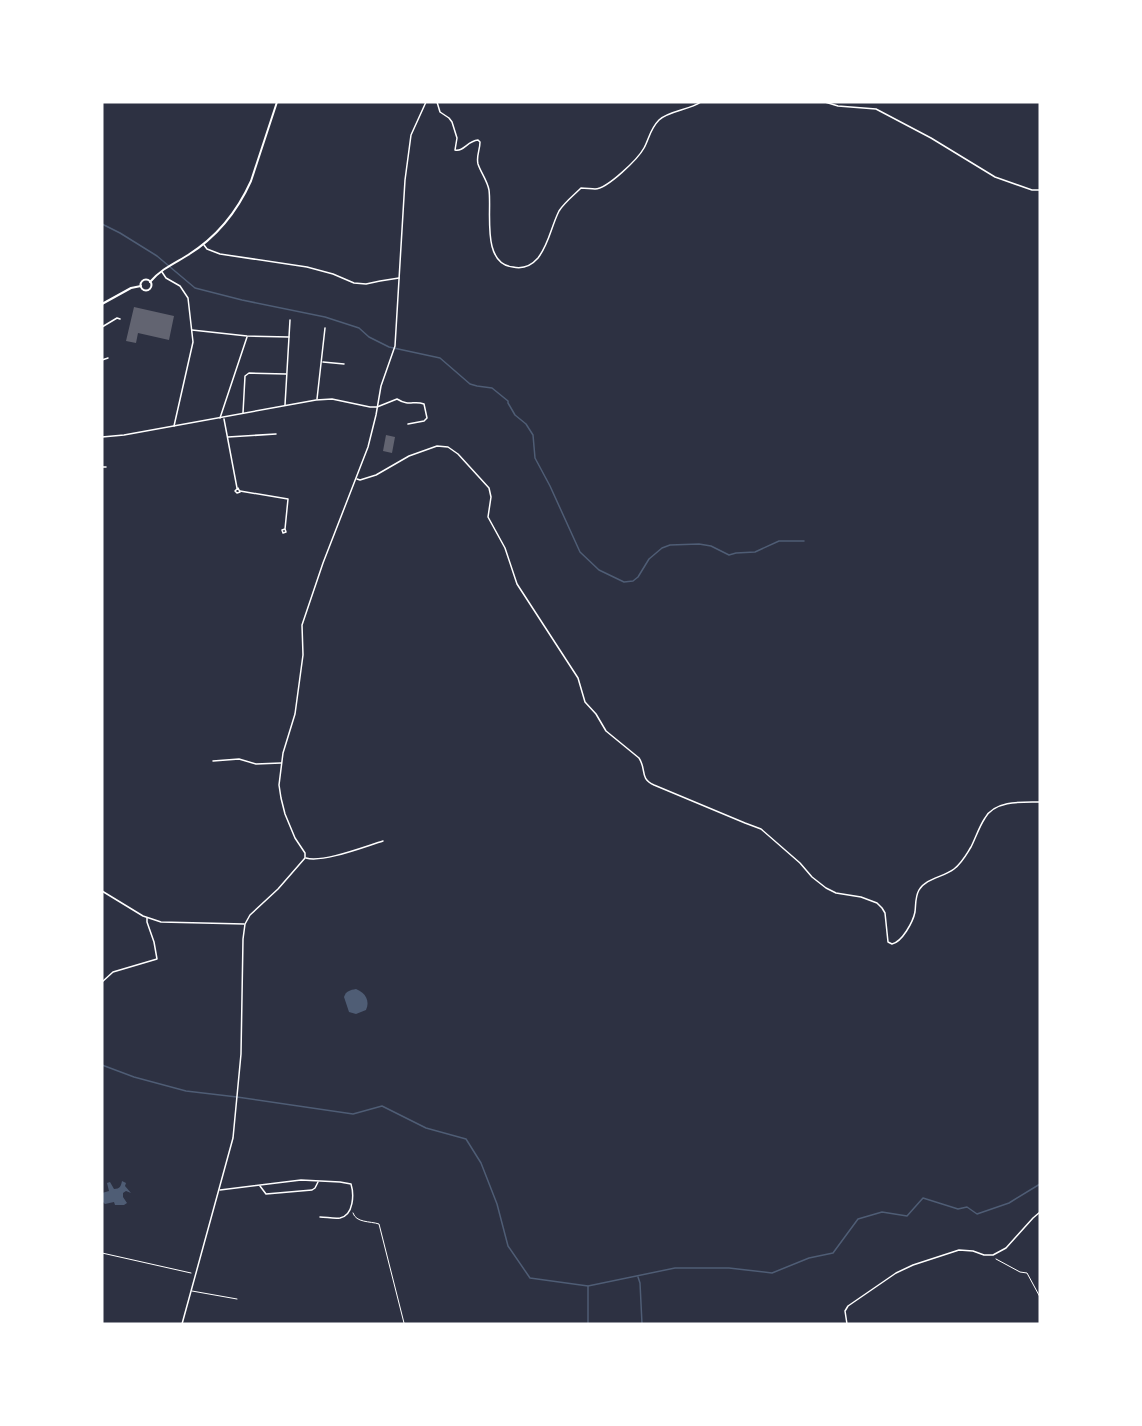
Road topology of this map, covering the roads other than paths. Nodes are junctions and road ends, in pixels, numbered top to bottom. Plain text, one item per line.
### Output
1 (277, 102) edge
2 (426, 102) edge
3 (437, 102) edge
4 (701, 102) edge
5 (825, 102) edge
6 (1040, 190) edge
7 (204, 245) junction
8 (161, 271) junction
9 (399, 278) junction
10 (150, 282) junction
11 (141, 285) junction
12 (102, 304) edge
13 (120, 319) dead end
14 (290, 320) dead end
15 (102, 327) edge
16 (326, 328) dead end
17 (192, 330) junction
18 (247, 336) junction
19 (289, 337) junction
20 (108, 358) dead end
21 (102, 360) edge
22 (322, 362) junction
23 (344, 364) dead end
24 (287, 374) junction
25 (316, 400) junction
26 (285, 406) junction
27 (377, 406) junction
28 (243, 414) junction
29 (219, 418) junction
30 (224, 418) junction
31 (408, 424) dead end
32 (174, 426) junction
33 (276, 434) dead end
34 (102, 437) edge
35 (227, 437) junction
36 (106, 467) dead end
37 (102, 468) edge
38 (356, 479) junction
39 (285, 529) dead end
40 (213, 761) dead end
41 (281, 763) junction
42 (1040, 802) edge
43 (383, 841) dead end
44 (306, 858) junction
45 (102, 891) edge
46 (147, 918) junction
47 (245, 924) junction
48 (102, 982) edge
49 (318, 1181) junction
50 (260, 1185) junction
51 (219, 1190) junction
52 (1040, 1212) edge
53 (320, 1217) dead end
54 (192, 1291) junction
55 (237, 1299) dead end
56 (182, 1324) edge
57 (847, 1324) edge

1 - 7 main road
2 - 9 street
3 - 4 street
5 - 6 street
7 - 8 main road
7 - 9 street
8 - 10 main road
8 - 17 street
9 - 27 street
10 - 11 main road
10 - 11 main road
11 - 12 main road
13 - 15 street
14 - 19 street
16 - 22 street
17 - 18 street
17 - 32 street
18 - 19 street
18 - 29 street
19 - 24 street
20 - 21 street
22 - 23 street
22 - 25 street
24 - 26 street
24 - 28 street
25 - 26 street
25 - 27 street
26 - 28 street
27 - 31 street
27 - 38 street
28 - 30 street
29 - 30 street
29 - 32 street
30 - 35 street
32 - 34 street
33 - 35 street
35 - 39 street
36 - 37 street
38 - 41 street
38 - 42 street
40 - 41 street
41 - 44 street
43 - 44 street
44 - 47 street
45 - 46 street
46 - 47 street
46 - 48 street
47 - 51 street
49 - 50 street
49 - 50 street
49 - 53 street
50 - 51 street
51 - 54 street
52 - 57 street
54 - 55 lane
54 - 56 street

